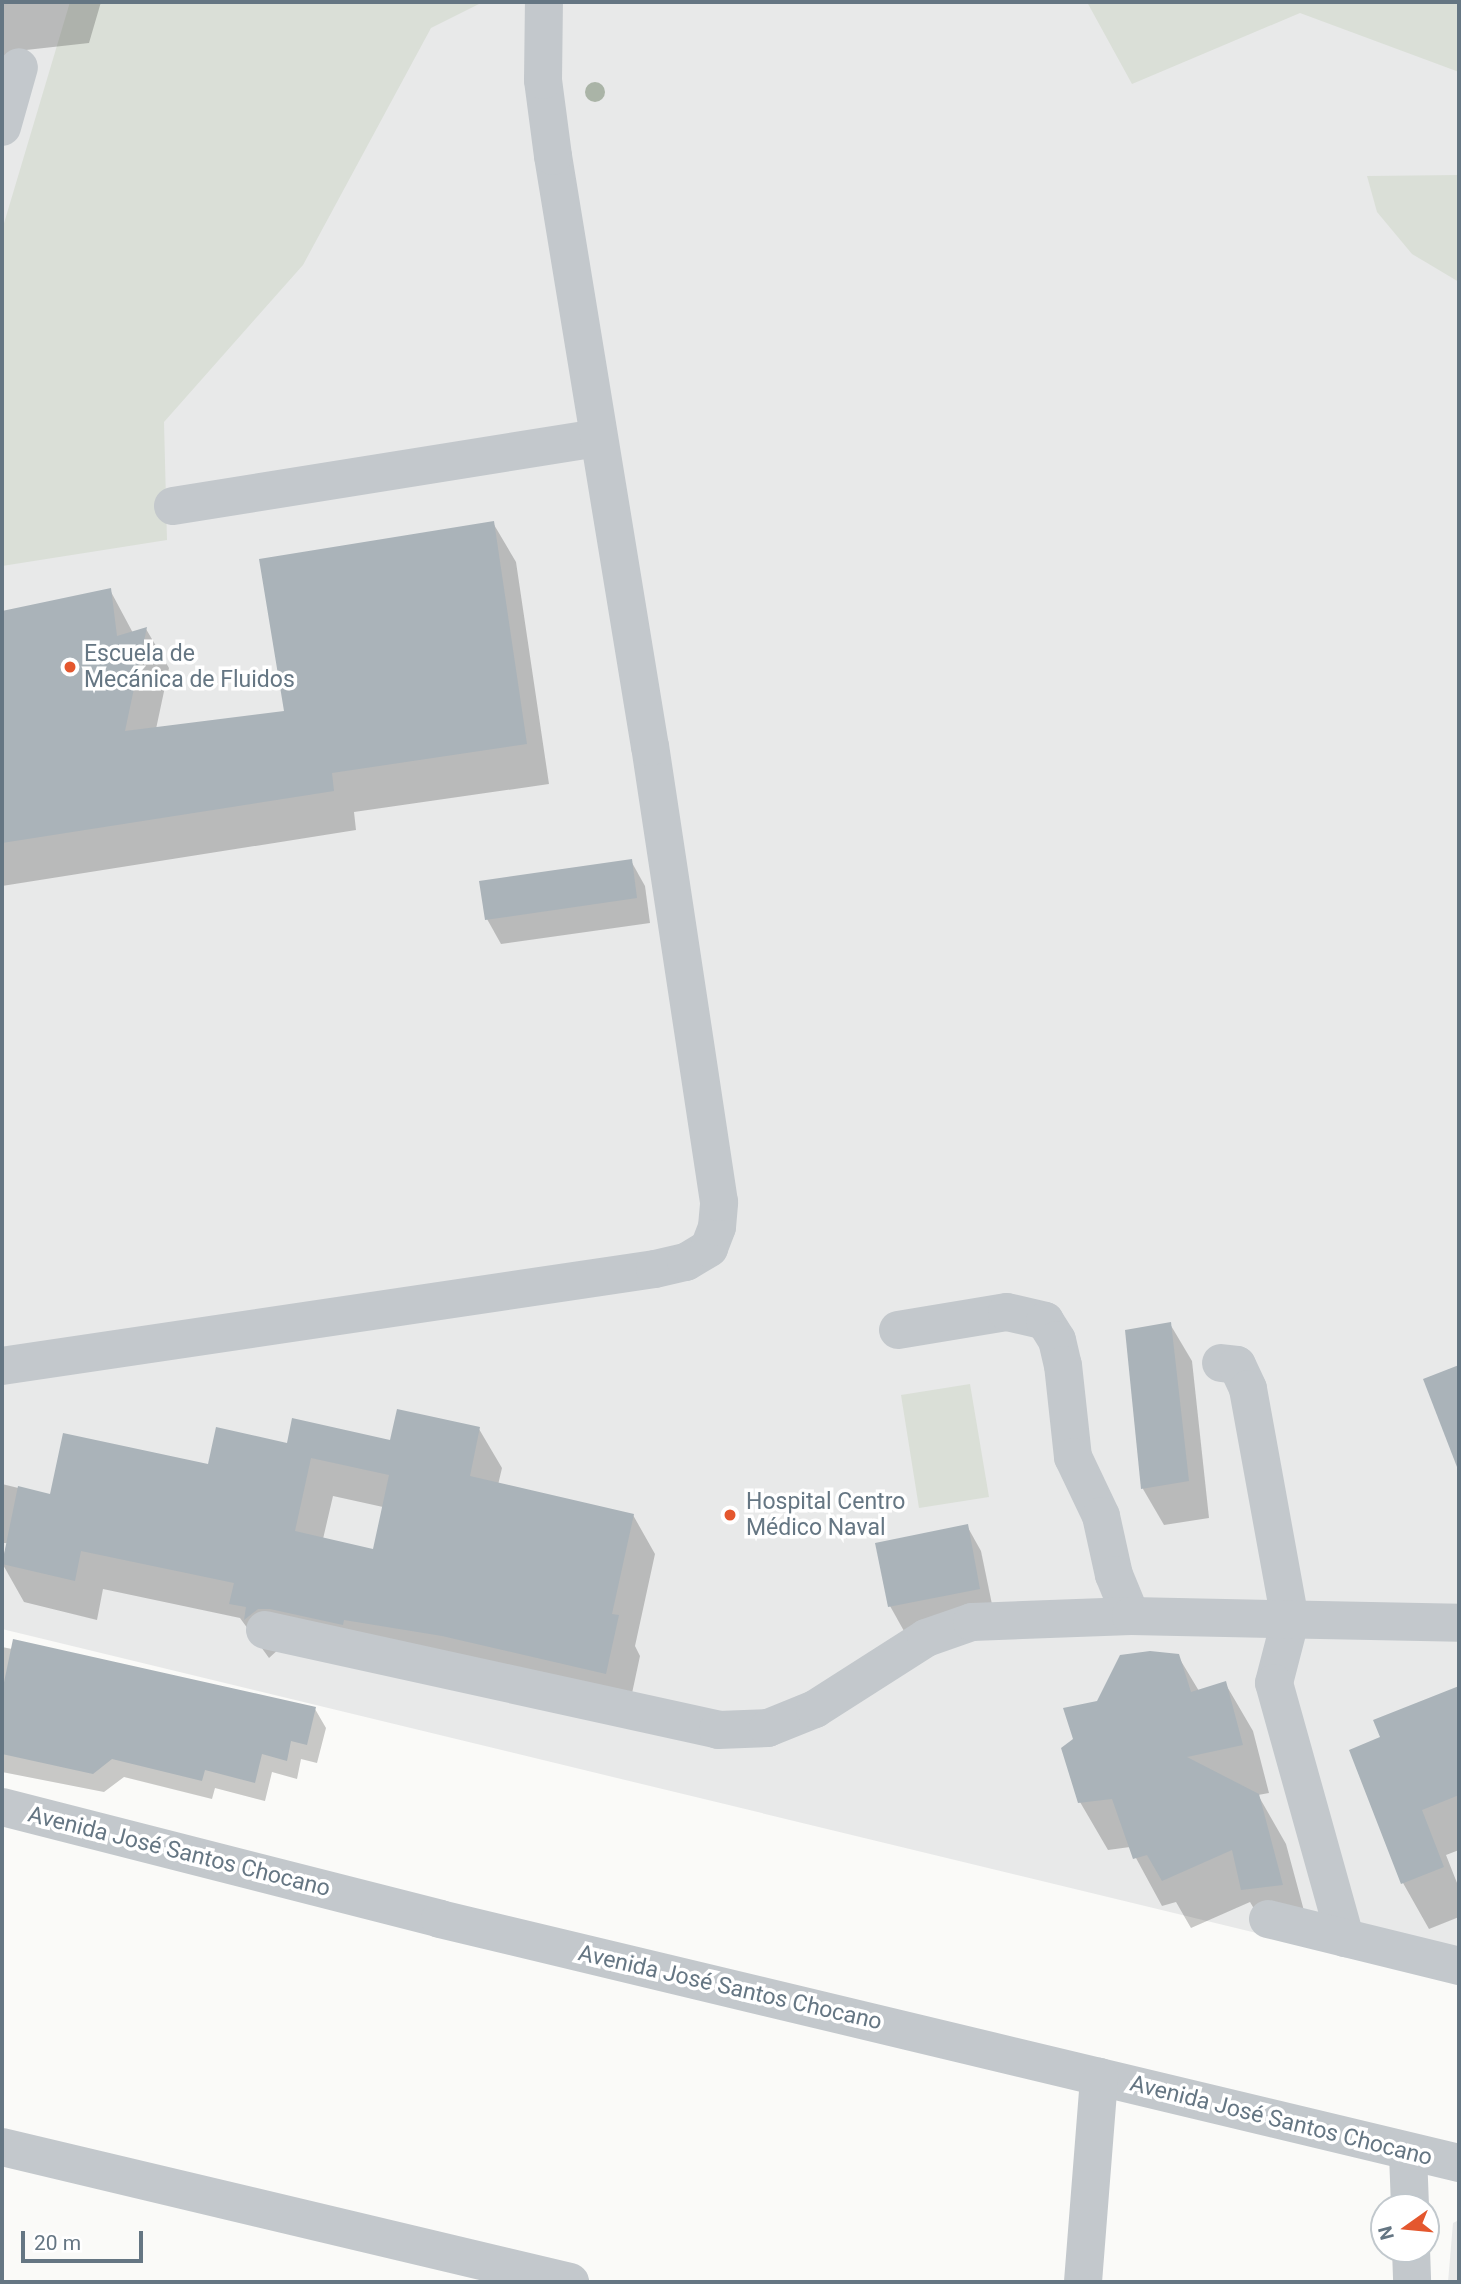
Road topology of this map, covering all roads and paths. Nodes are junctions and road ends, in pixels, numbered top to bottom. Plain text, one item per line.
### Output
1 (544, 2) edge
2 (19, 67) dead end
3 (2, 127) edge
4 (598, 438) junction
5 (173, 506) dead end
6 (898, 1330) dead end
7 (1221, 1363) dead end
8 (2, 1366) edge
9 (1131, 1616) junction
10 (1290, 1620) junction
11 (1459, 1623) edge
12 (265, 1630) dead end
13 (2, 1807) edge
14 (1268, 1919) dead end
15 (1345, 1938) junction
16 (1459, 1966) edge
17 (1099, 2077) junction
18 (2, 2147) edge
19 (1408, 2154) junction
20 (1459, 2163) edge
21 (1409, 2193) edge
22 (1411, 2263) edge
23 (570, 2282) edge
24 (1083, 2282) edge
25 (1412, 2282) edge

1 - 4 street
2 - 3 street
4 - 5 street
4 - 8 street
6 - 9 street
7 - 10 street
9 - 10 street
9 - 12 street
10 - 11 street
10 - 15 street
13 - 17 street, Avenida José Santos Chocano
14 - 15 street
15 - 16 street
17 - 19 street, Avenida José Santos Chocano
17 - 24 street
18 - 23 street
19 - 20 street, Avenida José Santos Chocano
19 - 21 street
22 - 25 street

